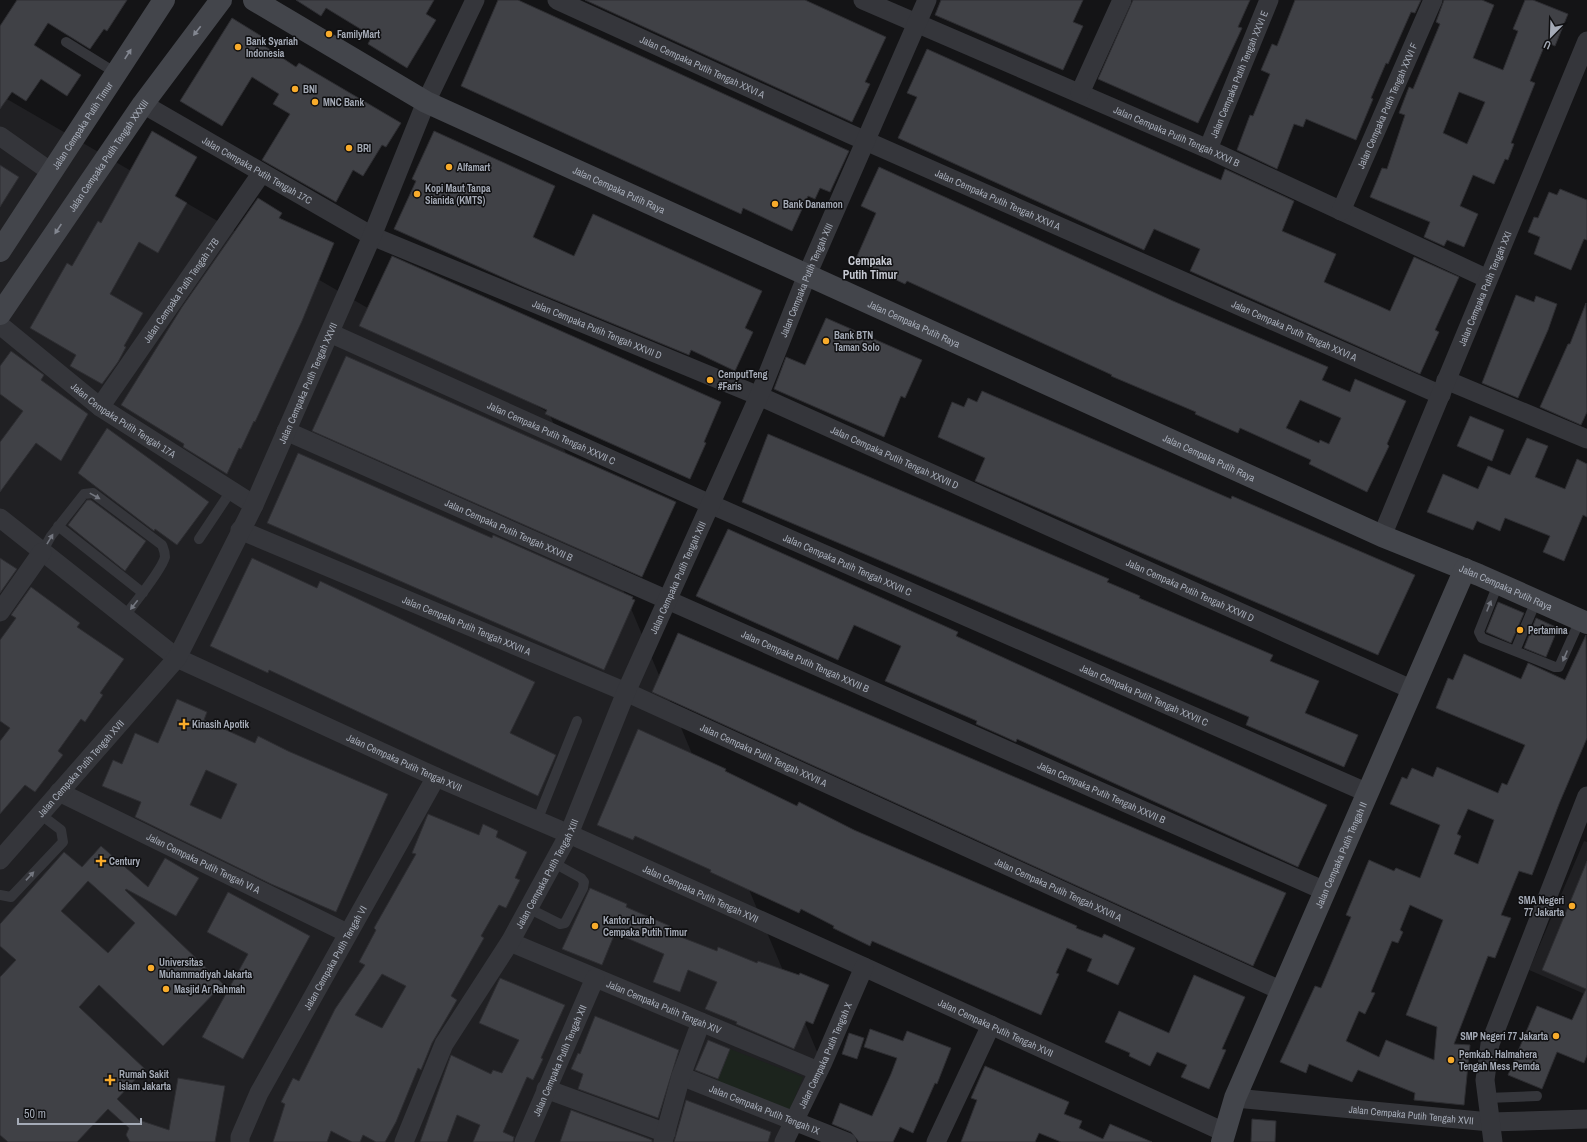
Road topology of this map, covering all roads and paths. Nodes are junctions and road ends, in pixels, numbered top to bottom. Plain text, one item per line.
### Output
1 (164, 0) edge
2 (221, 0) edge
3 (254, 0) edge
4 (475, 0) edge
5 (557, 0) edge
6 (863, 0) edge
7 (927, 0) edge
8 (1122, 0) edge
9 (1269, 0) edge
10 (1433, 0) edge
11 (916, 23) junction
12 (1587, 41) edge
13 (66, 42) dead end
14 (116, 73) junction
15 (1080, 93) junction
16 (426, 102) junction
17 (143, 104) junction
18 (0, 136) edge
19 (866, 140) junction
20 (1208, 149) junction
21 (51, 172) junction
22 (261, 174) junction
23 (1341, 211) junction
24 (372, 236) junction
25 (0, 251) edge
26 (807, 275) junction
27 (1488, 279) junction
28 (0, 314) edge
29 (0, 325) edge
30 (330, 333) junction
31 (1443, 387) junction
32 (759, 396) junction
33 (100, 407) junction
34 (286, 431) junction
35 (1587, 439) edge
36 (231, 491) junction
37 (710, 504) junction
38 (254, 505) junction
39 (0, 518) edge
40 (58, 526) junction
41 (240, 530) junction
42 (1382, 536) junction
43 (199, 539) dead end
44 (42, 552) junction
45 (1465, 569) junction
46 (1498, 584) junction
47 (143, 593) junction
48 (668, 600) junction
49 (1536, 601) junction
50 (0, 612) edge
51 (124, 617) junction
52 (1583, 621) edge
53 (1515, 652) junction
54 (177, 658) junction
55 (1413, 690) junction
56 (626, 692) junction
57 (577, 721) dead end
58 (436, 777) junction
59 (59, 792) junction
60 (1368, 793) junction
61 (1587, 796) edge
62 (40, 814) junction
63 (538, 821) junction
64 (1580, 832) edge
65 (569, 834) junction
66 (0, 860) edge
67 (554, 862) junction
68 (1325, 891) junction
69 (0, 894) edge
70 (528, 908) junction
71 (347, 933) junction
72 (510, 942) junction
73 (864, 967) junction
74 (595, 978) junction
75 (1282, 991) junction
76 (701, 1022) junction
77 (991, 1025) junction
78 (818, 1071) junction
79 (681, 1076) junction
80 (546, 1089) junction
81 (1537, 1096) dead end
82 (1235, 1098) junction
83 (1488, 1098) junction
84 (1587, 1119) edge
85 (795, 1120) junction
86 (1490, 1122) junction
87 (664, 1137) edge
88 (1223, 1137) edge
89 (240, 1142) edge
90 (404, 1142) edge
91 (524, 1142) edge
92 (784, 1142) edge
93 (848, 1142) edge
94 (936, 1142) edge
95 (1493, 1142) edge

14 -> 1 street, Jalan Cempaka Putih Timur
2 -> 17 street, Jalan Cempaka Putih Tengah XXXIII
3 - 16 street, Jalan Cempaka Putih Raya
4 - 16 street, Jalan Cempaka Putih Tengah XXVII
5 - 19 street, Jalan Cempaka Putih Tengah XXVI A
6 - 11 street, Jalan Cempaka Putih Tengah XXVI B
7 - 11 street, Jalan Cempaka Putih Tengah XIII
8 - 15 street
9 - 20 street, Jalan Cempaka Putih Tengah XXVI E
10 - 23 street, Jalan Cempaka Putih Tengah XXVI F
11 - 15 street, Jalan Cempaka Putih Tengah XXVI B
11 - 19 street, Jalan Cempaka Putih Tengah XIII
12 - 27 street, Jalan Cempaka Putih Tengah XXI
13 - 14 lane
14 - 21 street, Jalan Cempaka Putih Timur
15 - 20 street, Jalan Cempaka Putih Tengah XXVI B
16 - 24 street, Jalan Cempaka Putih Tengah XXVII
16 - 26 street, Jalan Cempaka Putih Raya
17 - 22 street, Jalan Cempaka Putih Tengah 17C
17 -> 28 street, Jalan Cempaka Putih Tengah XXXIII
18 - 21 street
19 - 26 street, Jalan Cempaka Putih Tengah XIII
19 - 31 street, Jalan Cempaka Putih Tengah XXVI A
20 - 23 street, Jalan Cempaka Putih Tengah XXVI B
21 - 25 street, Jalan Cempaka Putih Timur
22 - 24 street, Jalan Cempaka Putih Tengah 17C
22 - 33 street, Jalan Cempaka Putih Tengah 17B
23 - 27 street, Jalan Cempaka Putih Tengah XXVI B
24 - 30 street, Jalan Cempaka Putih Tengah XXVII
24 - 32 street, Jalan Cempaka Putih Tengah XXVII D
26 - 32 street, Jalan Cempaka Putih Tengah XIII
26 - 42 street, Jalan Cempaka Putih Raya
27 - 31 street, Jalan Cempaka Putih Tengah XXI
29 - 33 street, Jalan Cempaka Putih Tengah 17A
30 - 34 street, Jalan Cempaka Putih Tengah XXVII
30 - 37 street, Jalan Cempaka Putih Tengah XXVII C
31 - 35 street, Jalan Cempaka Putih Tengah XXVI A
31 - 42 street, Jalan Cempaka Putih Tengah XXI
32 - 37 street, Jalan Cempaka Putih Tengah XIII
32 - 55 street, Jalan Cempaka Putih Tengah XXVII D
33 - 36 street, Jalan Cempaka Putih Tengah 17A
34 - 38 street, Jalan Cempaka Putih Tengah XXVII
34 - 48 street, Jalan Cempaka Putih Tengah XXVII B
36 - 38 street, Jalan Cempaka Putih Tengah 17A
36 - 43 lane
37 - 48 street, Jalan Cempaka Putih Tengah XIII
37 - 60 street, Jalan Cempaka Putih Tengah XXVII C
38 - 41 street, Jalan Cempaka Putih Tengah XXVII
39 - 44 street, Jalan Cempaka Putih Tengah XVII
44 -> 40 lane
40 - 47 lane
40 -> 47 lane
41 - 54 street, Jalan Cempaka Putih Tengah XXVII
41 - 56 street, Jalan Cempaka Putih Tengah XXVII A
42 - 45 street, Jalan Cempaka Putih Raya
44 - 50 street
44 - 51 street, Jalan Cempaka Putih Tengah XVII
45 - 46 street, Jalan Cempaka Putih Raya
45 - 55 street, Jalan Cempaka Putih Tengah II
46 - 49 street, Jalan Cempaka Putih Raya
53 -> 46 lane
47 -> 51 lane
48 - 56 street, Jalan Cempaka Putih Tengah XIII
48 - 68 street, Jalan Cempaka Putih Tengah XXVII B
49 - 52 street, Jalan Cempaka Putih Raya
49 - 53 lane
51 - 54 street, Jalan Cempaka Putih Tengah XVII
52 -> 53 lane
54 - 58 street, Jalan Cempaka Putih Tengah XVII
54 - 59 street, Jalan Cempaka Putih Tengah XVII
55 - 60 street, Jalan Cempaka Putih Tengah II
56 - 65 street, Jalan Cempaka Putih Tengah XIII
56 - 75 street, Jalan Cempaka Putih Tengah XXVII A
57 - 63 lane
58 - 63 street, Jalan Cempaka Putih Tengah XVII
58 - 71 street, Jalan Cempaka Putih Tengah VI
59 - 62 street, Jalan Cempaka Putih Tengah XVII
59 - 71 street, Jalan Cempaka Putih Tengah VI A
60 - 68 street, Jalan Cempaka Putih Tengah II
61 - 64 street
62 - 66 street, Jalan Cempaka Putih Tengah XVII
69 -> 62 lane
63 - 65 street, Jalan Cempaka Putih Tengah XVII
64 - 83 street
65 - 67 street, Jalan Cempaka Putih Tengah XIII
65 - 73 street, Jalan Cempaka Putih Tengah XVII
67 - 70 street, Jalan Cempaka Putih Tengah XIII
67 - 70 lane
68 - 75 street, Jalan Cempaka Putih Tengah II
70 - 72 street, Jalan Cempaka Putih Tengah XIII
71 - 89 street, Jalan Cempaka Putih Tengah VI
72 - 74 street, Jalan Cempaka Putih Tengah XIV
72 - 90 street, Jalan Cempaka Putih Tengah XIII
73 - 77 street, Jalan Cempaka Putih Tengah XVII
73 - 78 street, Jalan Cempaka Putih Tengah X
74 - 76 street, Jalan Cempaka Putih Tengah XIV
74 - 80 street, Jalan Cempaka Putih Tengah XII
75 - 82 street, Jalan Cempaka Putih Tengah II
76 - 78 street, Jalan Cempaka Putih Tengah XIV
76 - 79 street
77 - 88 street, Jalan Cempaka Putih Tengah XVII
77 - 94 street
78 - 85 street, Jalan Cempaka Putih Tengah X
79 - 85 street, Jalan Cempaka Putih Tengah IX
79 - 87 street
80 - 87 street
80 - 91 street, Jalan Cempaka Putih Tengah XII
81 - 83 lane
82 - 86 street, Jalan Cempaka Putih Tengah XVII
82 - 88 street, Jalan Cempaka Putih Tengah II
83 - 86 street
84 - 86 street, Jalan Cempaka Putih Tengah XVII
85 - 92 street, Jalan Cempaka Putih Tengah X
85 - 93 street, Jalan Cempaka Putih Tengah IX
86 - 95 street

